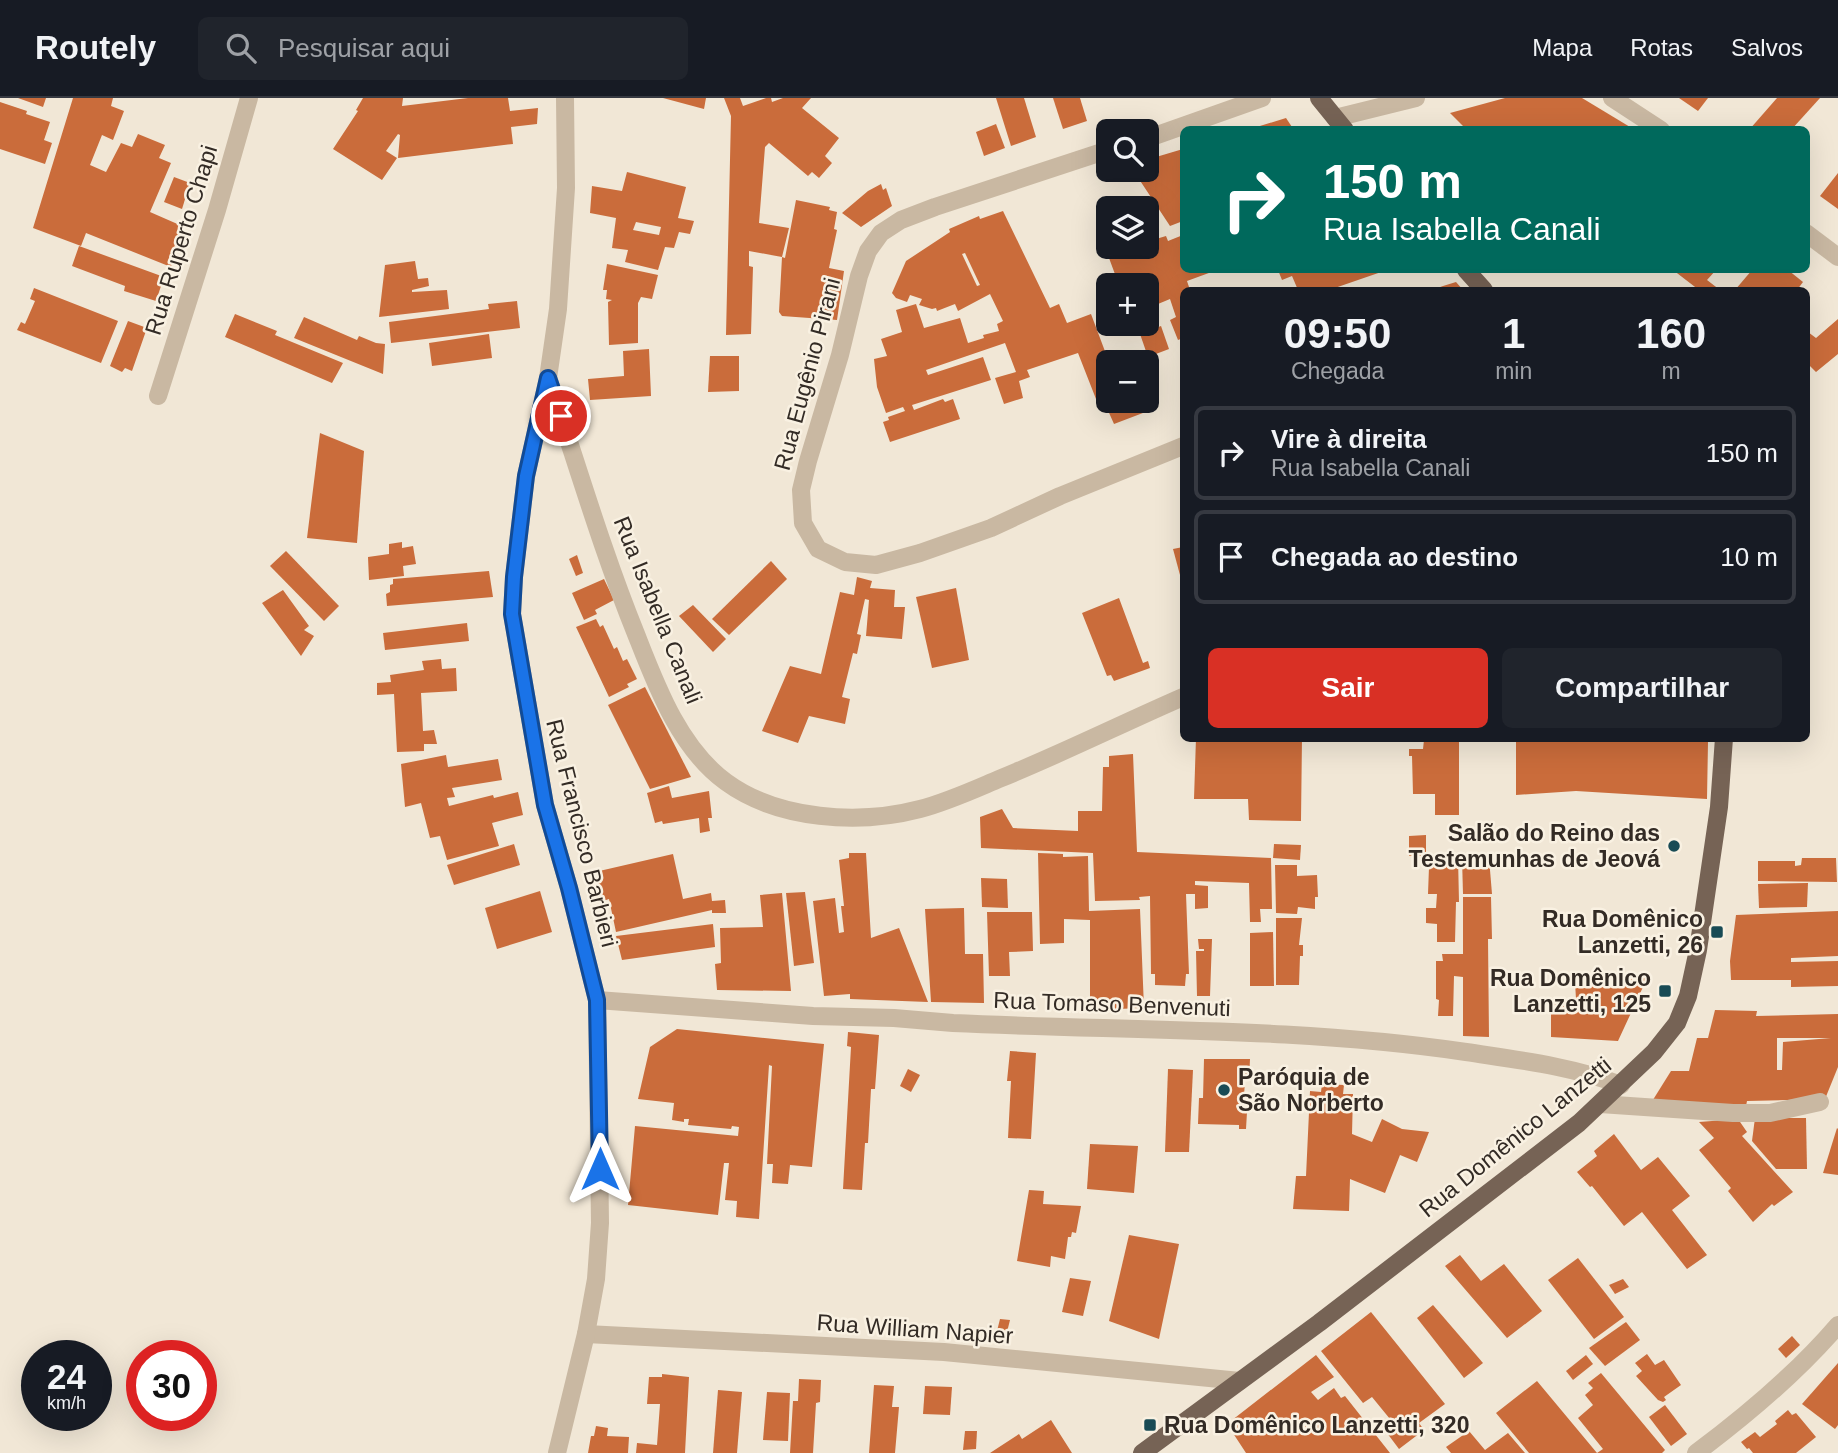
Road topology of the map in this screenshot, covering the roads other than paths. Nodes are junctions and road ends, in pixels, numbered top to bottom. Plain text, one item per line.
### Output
1 (248, 98) edge
2 (565, 98) edge
3 (1262, 98) edge
4 (1319, 98) edge
5 (1416, 98) edge
6 (1612, 98) edge
7 (1340, 124) edge
8 (1183, 126) edge
9 (1655, 126) edge
10 (1180, 127) edge
11 (1159, 134) edge
12 (1096, 154) edge
13 (1810, 236) edge
14 (1838, 257) edge
15 (1469, 273) edge
16 (1481, 287) edge
17 (548, 378) junction
18 (158, 396) dead end
19 (1180, 447) edge
20 (1180, 698) edge
21 (1724, 742) edge
22 (597, 1000) junction
23 (1621, 1085) junction
24 (1820, 1102) dead end
25 (1600, 1104) junction
26 (1838, 1325) edge
27 (586, 1334) junction
28 (1240, 1381) junction
29 (557, 1453) edge
30 (1142, 1453) edge
31 (1696, 1453) edge

1 - 18 street, Rua Ruperto Chapi
2 - 17 street, Rua Francisco Barbieri
3 - 8 street
4 - 7 main road
5 - 7 street
6 - 9 street
10 - 11 street
12 - 19 street, Rua Eugênio Pirani
13 - 14 street
15 - 16 main road
17 - 20 street, Rua Isabella Canali
17 - 22 street, Rua Francisco Barbieri
21 - 23 main road, Rua Domênico Lanzetti
22 - 23 street, Rua Tomaso Benvenuti
22 - 27 street, Rua Francisco Barbieri
23 - 25 main road, Rua Domênico Lanzetti
24 - 25 street
25 - 28 main road, Rua Domênico Lanzetti
26 - 31 street
27 - 28 street, Rua William Napier
27 - 29 street, Rua Francisco Barbieri
28 - 30 main road, Rua Domênico Lanzetti

